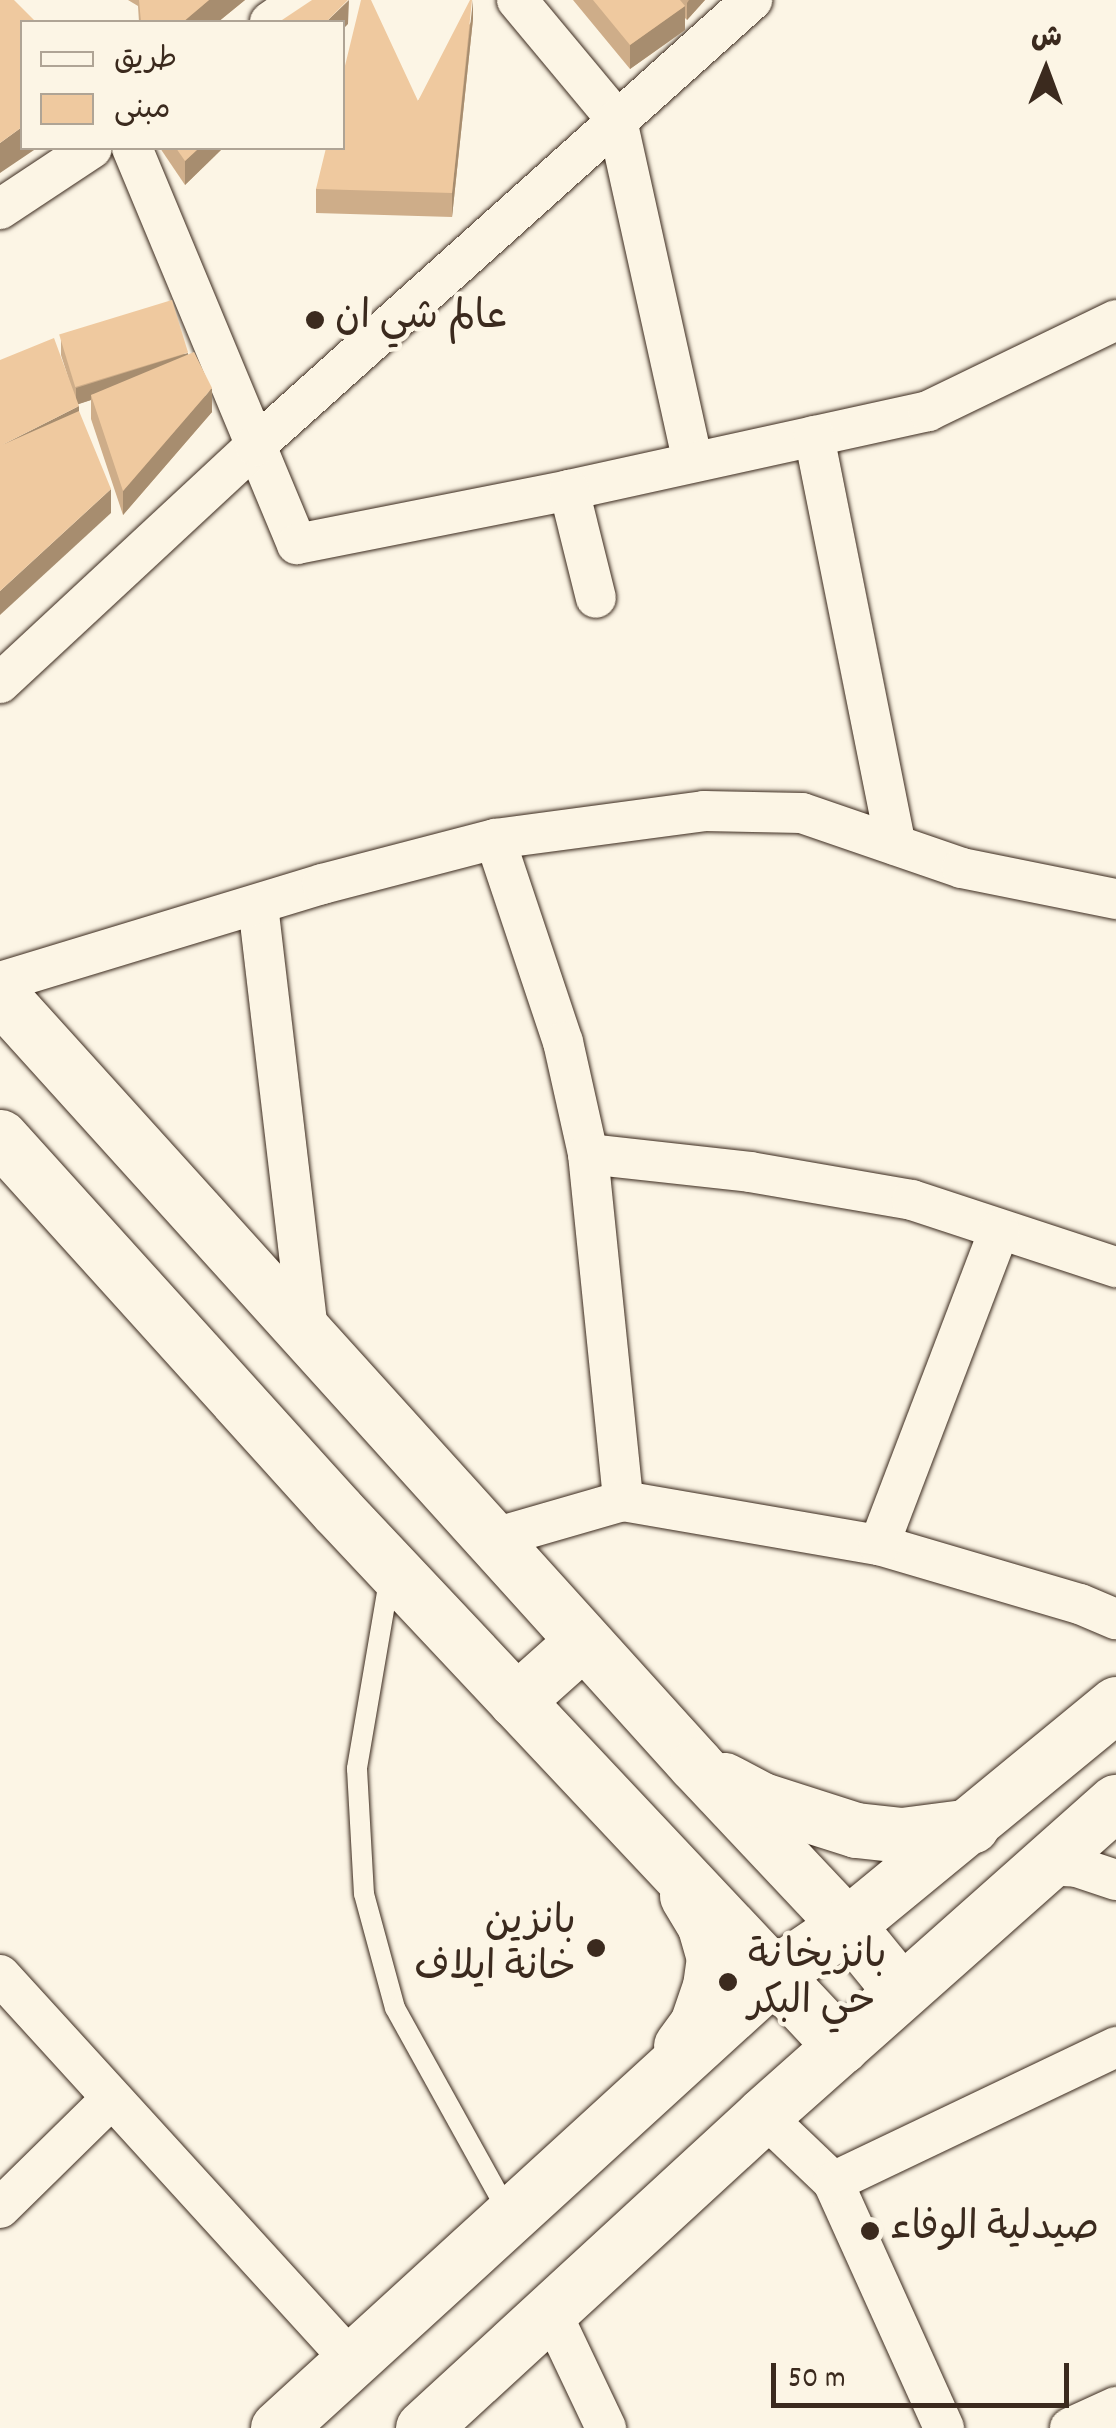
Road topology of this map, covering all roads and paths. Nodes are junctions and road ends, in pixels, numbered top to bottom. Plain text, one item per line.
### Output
1 (302, 0) edge
2 (516, 0) edge
3 (752, 0) edge
4 (273, 20) edge
5 (618, 120) junction
6 (89, 150) edge
7 (133, 150) edge
8 (0, 209) edge
9 (1116, 320) edge
10 (814, 436) junction
11 (255, 446) junction
12 (693, 462) junction
13 (569, 490) junction
14 (596, 598) dead end
15 (0, 683) edge
16 (495, 839) junction
17 (896, 845) junction
18 (1116, 899) edge
19 (258, 905) junction
20 (0, 982) edge
21 (0, 995) edge
22 (0, 1137) edge
23 (588, 1154) junction
24 (999, 1230) junction
25 (1116, 1268) edge
26 (310, 1337) junction
27 (623, 1500) junction
28 (491, 1538) junction
29 (880, 1545) junction
30 (392, 1568) junction
31 (1116, 1618) edge
32 (584, 1640) junction
33 (516, 1701) junction
34 (1116, 1704) edge
35 (696, 1765) junction
36 (1116, 1802) edge
37 (971, 1826) junction
38 (662, 1855) junction
39 (1044, 1864) junction
40 (1116, 1880) edge
41 (847, 1925) junction
42 (776, 1974) junction
43 (0, 1975) edge
44 (901, 1992) junction
45 (841, 2046) junction
46 (1116, 2047) edge
47 (111, 2098) junction
48 (640, 2099) junction
49 (763, 2114) junction
50 (833, 2182) junction
51 (0, 2208) edge
52 (510, 2216) junction
53 (550, 2310) junction
54 (352, 2361) junction
55 (1116, 2407) edge
56 (278, 2428) edge
57 (423, 2428) edge
58 (606, 2428) edge
59 (944, 2428) edge
60 (1070, 2428) edge

1 - 4 street
2 - 5 street
3 - 5 street
5 - 11 street
5 - 12 street
6 - 8 street
7 - 11 street
9 - 10 street
10 - 12 street
10 - 17 street
11 - 13 street
11 - 15 street
12 - 13 street
13 - 14 street
16 - 17 street
16 - 19 street
16 - 23 street
17 - 18 street
19 - 20 street
19 - 26 street
21 - 26 main road
22 - 30 main road
23 - 24 street
23 - 27 street
24 - 25 street
24 - 29 street
26 - 28 main road
27 - 28 street
27 - 29 street
28 - 32 main road
29 - 31 street
30 - 33 main road
30 - 52 lane
32 - 33 main road
32 - 35 main road
33 - 38 main road
34 - 37 main road
35 - 37 main road
35 - 41 main road
36 - 39 main road
37 - 41 main road
38 - 42 main road
38 - 48 main road
39 - 40 street
39 - 44 main road
41 - 42 main road
41 - 44 main road
42 - 45 main road
42 - 48 main road
43 - 47 street
44 - 45 main road
45 - 49 main road
46 - 50 street
47 - 51 street
47 - 54 street
48 - 52 main road
49 - 50 street
49 - 53 main road
50 - 59 street
52 - 54 main road
53 - 57 main road
53 - 58 street
54 - 56 main road
55 - 60 street

